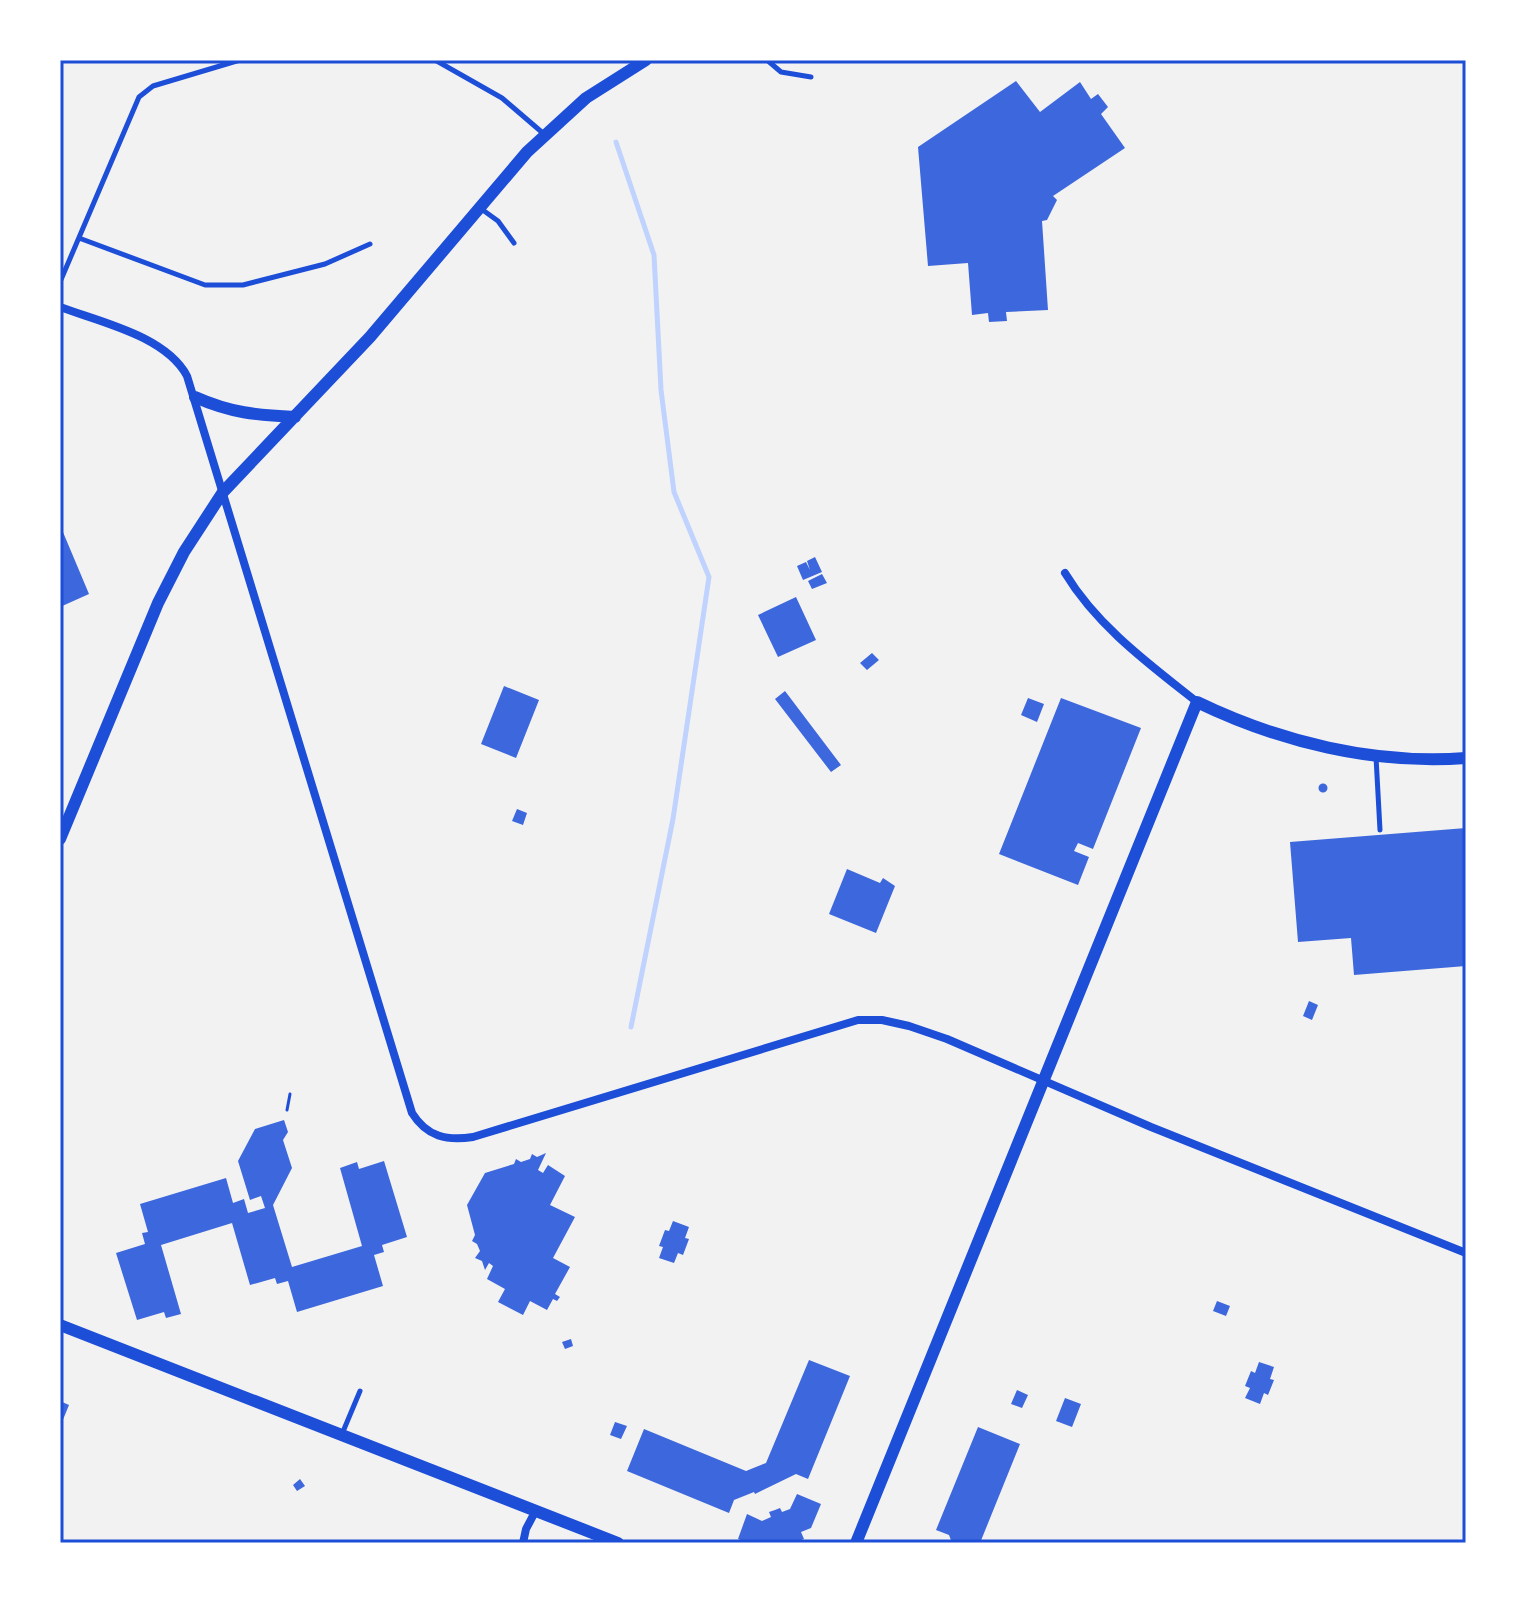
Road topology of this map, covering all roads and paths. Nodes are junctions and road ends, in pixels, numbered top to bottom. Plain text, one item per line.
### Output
1 (240, 60) edge
2 (435, 60) edge
3 (646, 60) edge
4 (767, 60) edge
5 (811, 77) dead end
6 (545, 135) junction
7 (479, 207) junction
8 (79, 238) junction
9 (514, 243) dead end
10 (370, 244) dead end
11 (60, 282) edge
12 (60, 307) edge
13 (195, 397) junction
14 (295, 417) junction
15 (223, 492) junction
16 (1065, 573) dead end
17 (1197, 702) junction
18 (1376, 756) junction
19 (1466, 758) edge
20 (1380, 830) dead end
21 (60, 839) edge
22 (1044, 1081) junction
23 (290, 1094) dead end
24 (287, 1110) dead end
25 (1466, 1253) edge
26 (60, 1325) edge
27 (360, 1391) dead end
28 (341, 1437) junction
29 (535, 1512) junction
30 (523, 1543) edge
31 (618, 1543) edge
32 (856, 1543) edge

1 - 8 lane
2 - 6 lane
3 - 6 street
4 - 5 lane
6 - 7 street
7 - 9 lane
7 - 14 street
8 - 10 lane
8 - 11 lane
12 - 13 street
13 - 14 street
13 - 15 street
14 - 15 street
15 - 21 street
15 - 22 street
16 - 17 street
17 - 18 street
17 - 22 street
18 - 19 street
18 - 20 lane
22 - 25 street
22 - 32 street
23 - 24 path
26 - 28 street
27 - 28 lane
28 - 29 street
29 - 30 street
29 - 31 street

